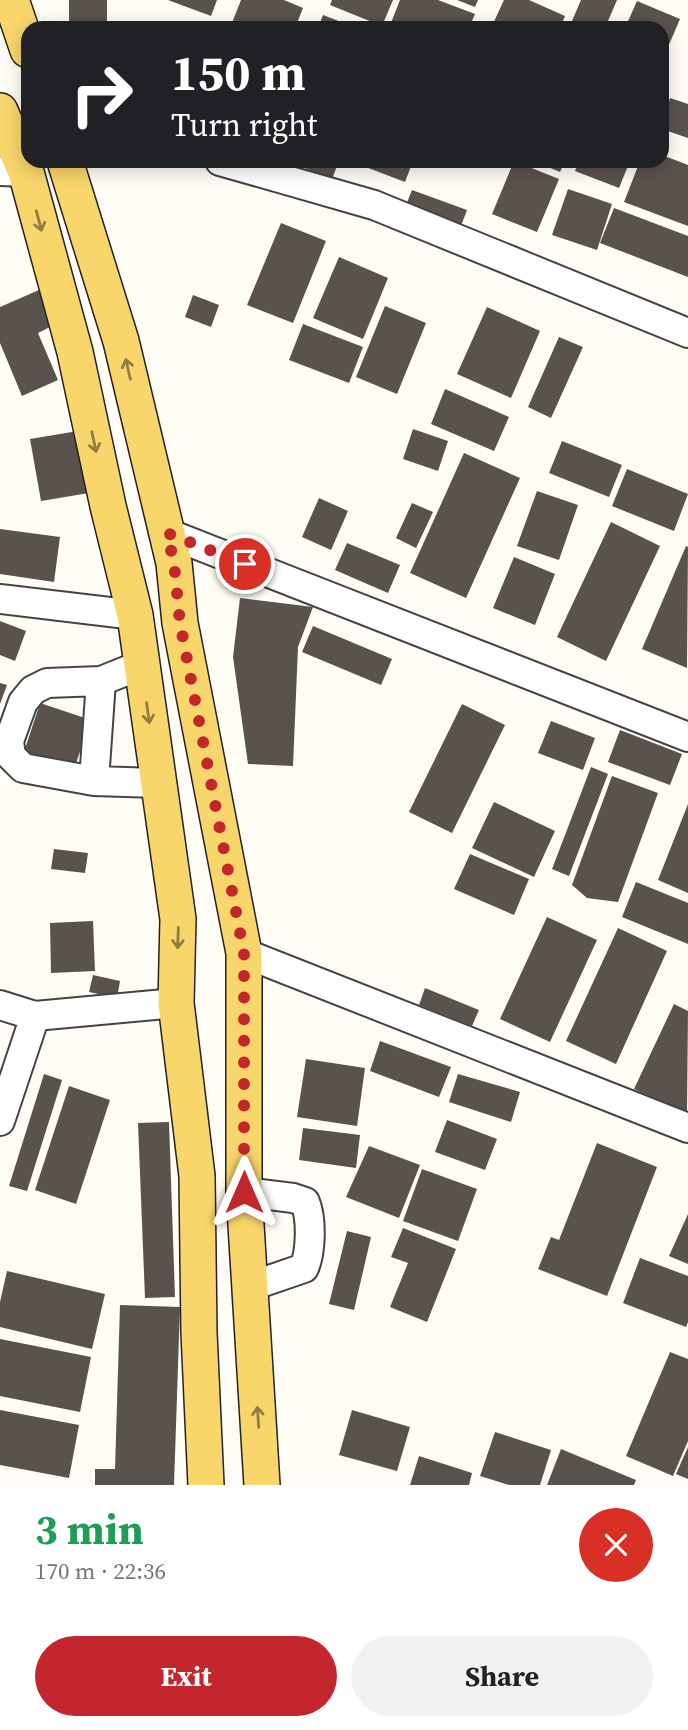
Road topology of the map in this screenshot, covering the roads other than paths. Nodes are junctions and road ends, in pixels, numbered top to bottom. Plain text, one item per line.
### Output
1 (11, 0) edge
2 (21, 29) edge
3 (0, 111) edge
4 (67, 168) edge
5 (244, 168) edge
6 (13, 172) edge
7 (688, 333) edge
8 (167, 533) junction
9 (0, 599) edge
10 (135, 614) junction
11 (141, 665) junction
12 (100, 681) junction
13 (688, 737) edge
14 (94, 781) junction
15 (158, 783) junction
16 (244, 953) junction
17 (176, 1003) junction
18 (0, 1005) edge
19 (35, 1016) junction
20 (0, 1121) edge
21 (688, 1128) edge
22 (244, 1192) junction
23 (249, 1287) junction
24 (206, 1485) edge
25 (262, 1485) edge

1 - 2 main road
3 - 6 main road
8 -> 4 main road
5 - 7 street
6 -> 10 main road
8 - 13 street
8 - 16 main road
9 - 10 street
10 - 11 main road
11 - 12 street
11 -> 15 main road
12 - 14 street
12 - 14 street
14 - 15 street
15 -> 17 main road
16 - 21 street
16 - 22 main road
17 - 19 street
17 - 24 main road
18 - 19 street
19 - 20 street
22 - 23 main road
22 - 23 street
25 -> 23 main road

